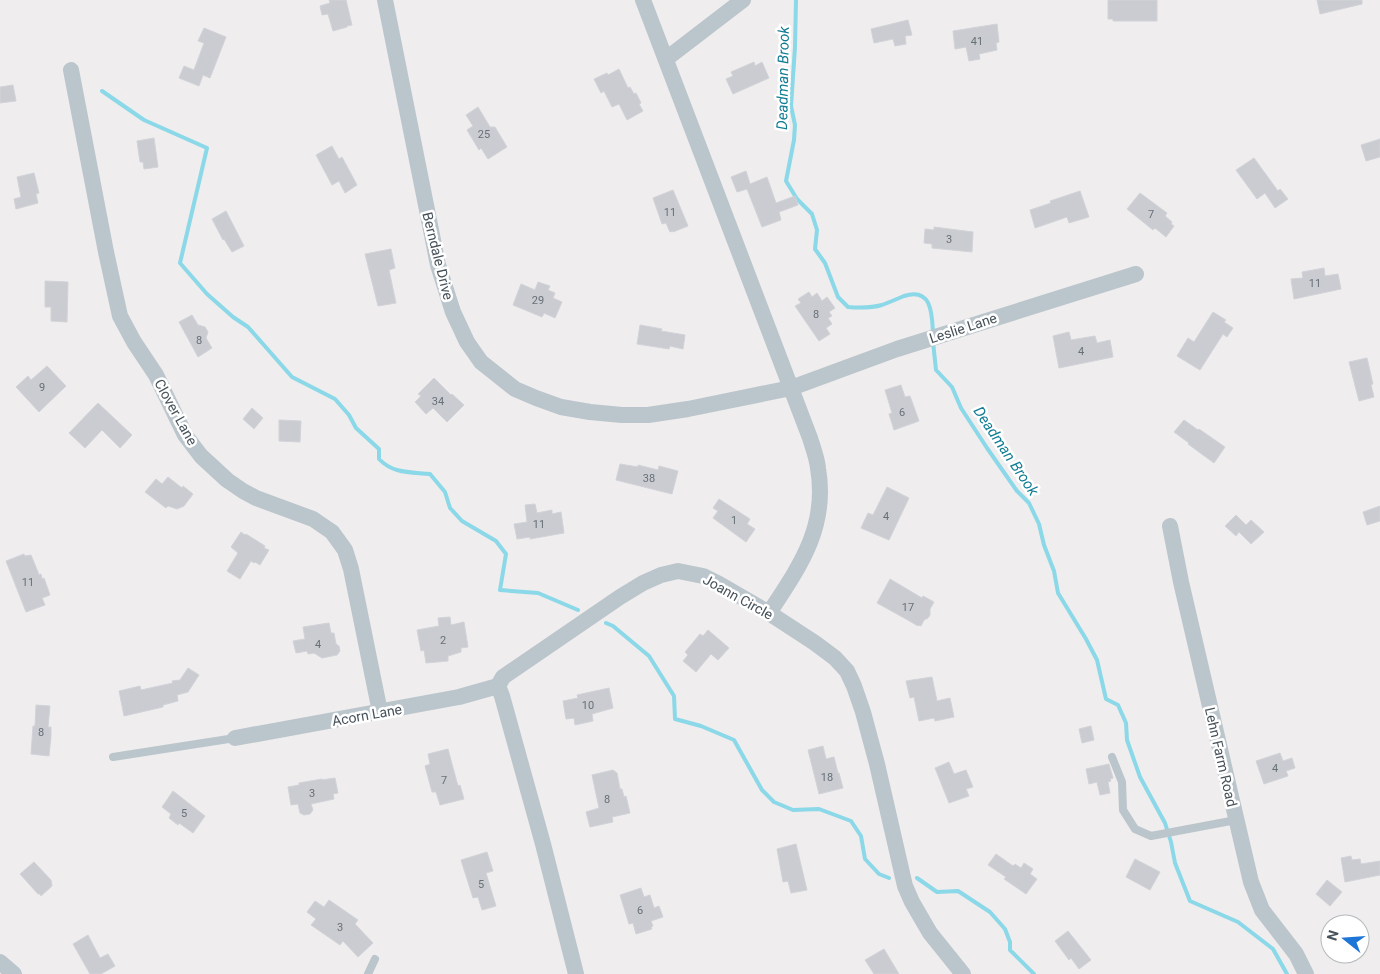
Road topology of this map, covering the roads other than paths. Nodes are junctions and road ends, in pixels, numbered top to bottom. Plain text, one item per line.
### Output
1 (385, 0) edge
2 (643, 0) edge
3 (743, 0) edge
4 (666, 59) junction
5 (71, 70) dead end
6 (1136, 274) dead end
7 (790, 388) junction
8 (1170, 526) dead end
9 (769, 613) junction
10 (498, 686) junction
11 (380, 712) junction
12 (235, 738) joint
13 (113, 757) dead end
14 (1112, 757) dead end
15 (1236, 820) junction
16 (375, 958) dead end
17 (0, 962) edge
18 (14, 974) edge
19 (368, 974) edge
20 (576, 974) edge
21 (963, 974) edge
22 (1306, 974) edge

1 - 7 street, Berndale Drive
2 - 4 street
3 - 4 street
4 - 7 street
5 - 11 street, Clover Lane
6 - 7 street, Leslie Lane
7 - 9 street
8 - 15 street, Lehn Farm Road
9 - 10 street, Joann Circle
9 - 21 street, Joann Circle
10 - 11 street, Acorn Lane
10 - 20 street
11 - 12 street, Acorn Lane
12 - 13 lane
14 - 15 lane
15 - 22 street, Lehn Farm Road
16 - 19 lane
17 - 18 street

